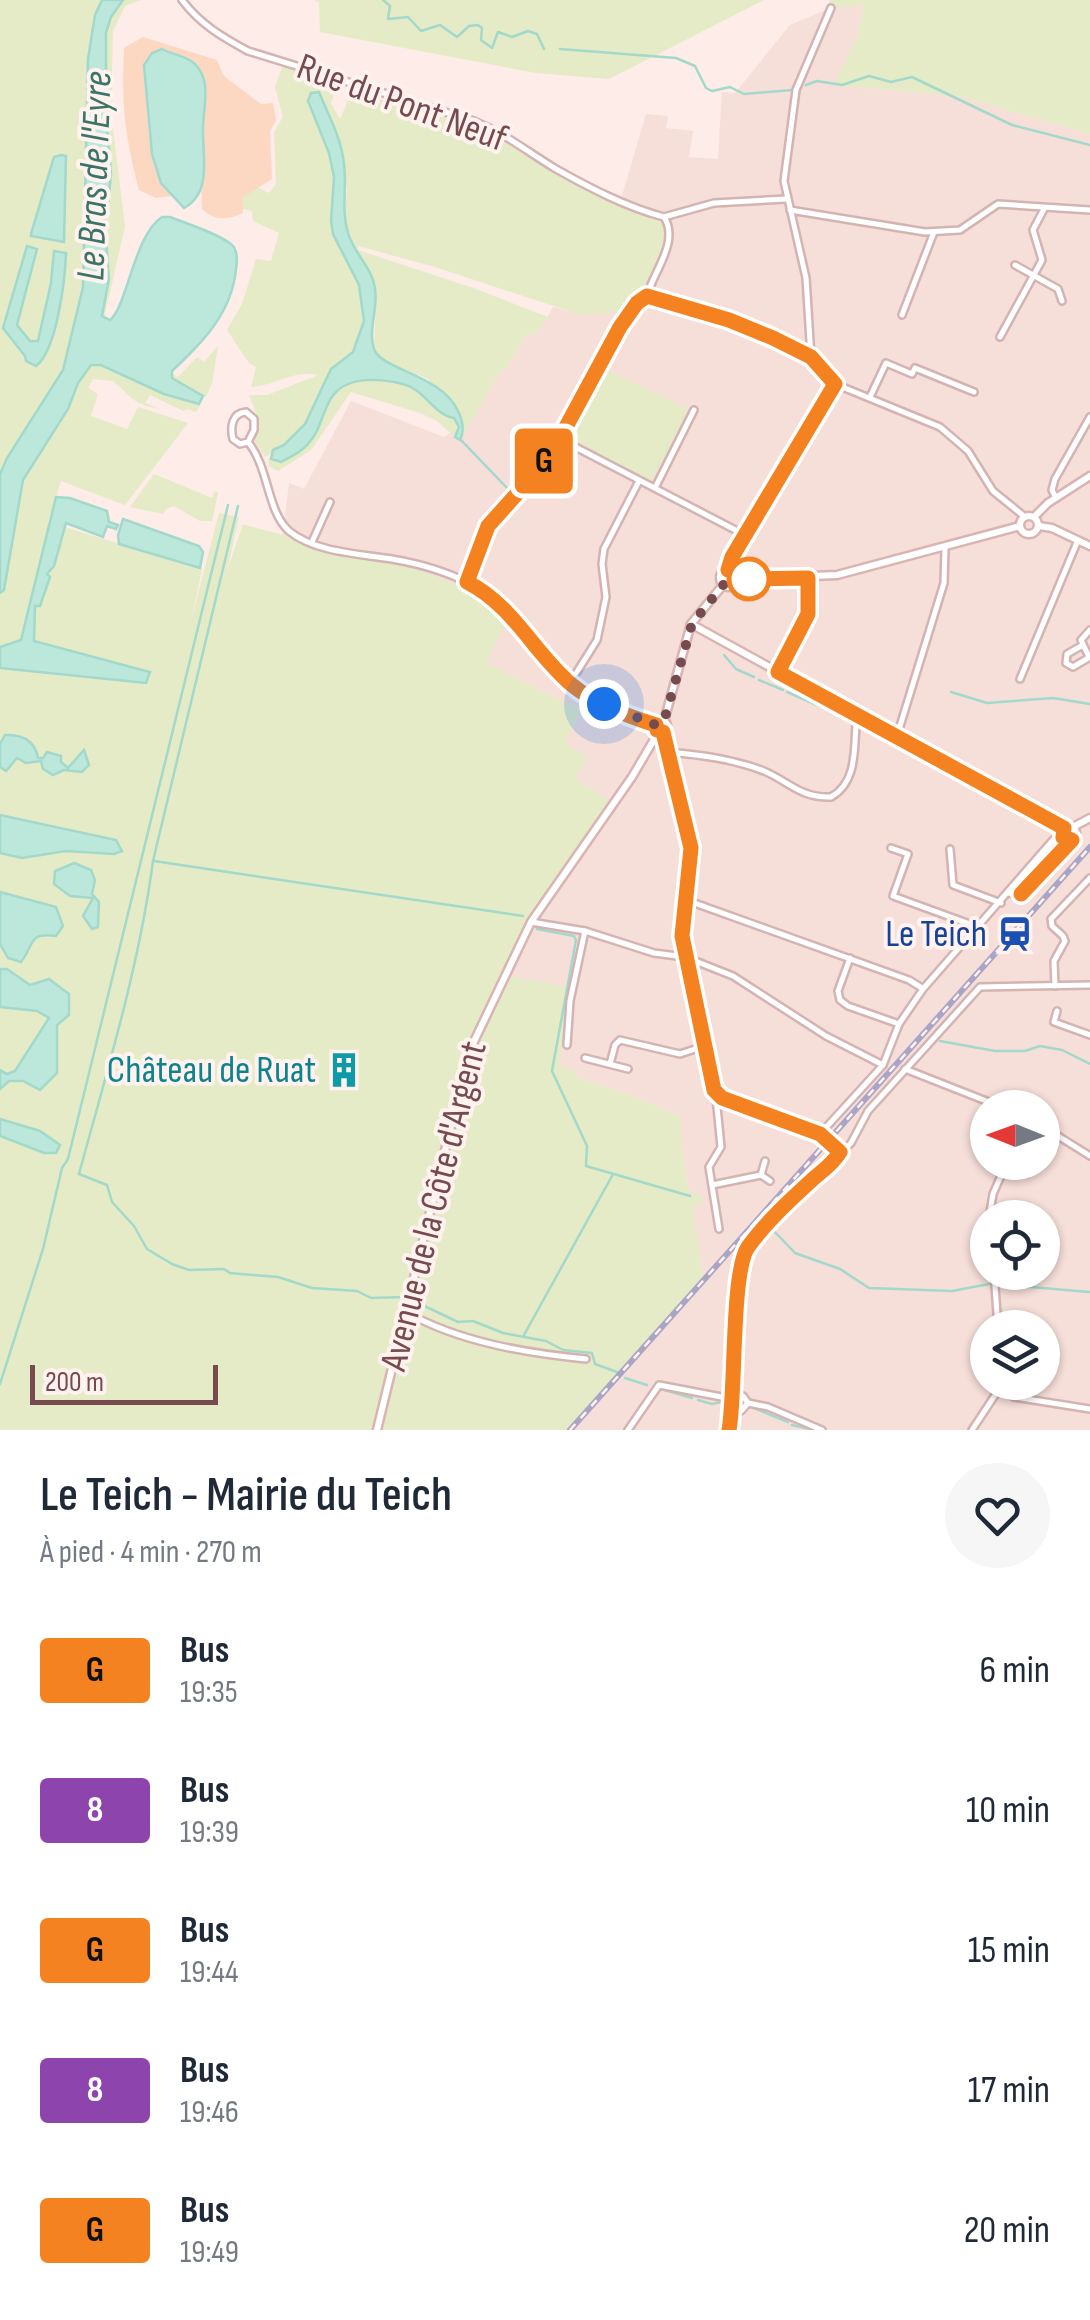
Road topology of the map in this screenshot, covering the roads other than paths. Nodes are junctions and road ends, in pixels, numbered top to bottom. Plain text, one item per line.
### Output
1 (182, 0) edge
2 (831, 8) dead end
3 (786, 199) junction
4 (1045, 208) junction
5 (790, 210) junction
6 (1090, 210) edge
7 (664, 218) junction
8 (934, 232) junction
9 (1015, 265) dead end
10 (1034, 275) junction
11 (647, 296) junction
12 (1062, 301) dead end
13 (902, 315) dead end
14 (1000, 337) dead end
15 (811, 357) junction
16 (835, 384) junction
17 (974, 392) dead end
18 (870, 399) junction
19 (694, 410) dead end
20 (1090, 416) edge
21 (560, 438) junction
22 (248, 442) junction
23 (1090, 476) edge
24 (640, 481) junction
25 (654, 489) junction
26 (1056, 498) junction
27 (330, 502) dead end
28 (1030, 517) junction
29 (1020, 526) junction
30 (1039, 526) junction
31 (745, 535) junction
32 (1078, 540) junction
33 (312, 542) junction
34 (945, 546) junction
35 (1090, 546) edge
36 (728, 570) junction
37 (808, 578) junction
38 (738, 579) junction
39 (467, 582) junction
40 (723, 585) junction
41 (692, 624) junction
42 (1090, 630) edge
43 (1083, 645) junction
44 (1090, 657) edge
45 (778, 672) junction
46 (1020, 678) dead end
47 (570, 683) junction
48 (858, 714) junction
49 (659, 729) junction
50 (897, 736) junction
51 (668, 752) junction
52 (1090, 818) edge
53 (1073, 827) junction
54 (1063, 832) junction
55 (1072, 840) junction
56 (891, 848) dead end
57 (950, 850) dead end
58 (1090, 878) edge
59 (1007, 893) junction
60 (686, 900) junction
61 (1001, 903) junction
62 (531, 922) junction
63 (978, 928) junction
64 (585, 930) junction
65 (686, 956) junction
66 (850, 958) junction
67 (1090, 985) edge
68 (1056, 986) junction
69 (923, 989) junction
70 (1058, 1012) dead end
71 (899, 1024) junction
72 (1090, 1035) edge
73 (567, 1045) dead end
74 (704, 1046) junction
75 (585, 1058) dead end
76 (610, 1064) junction
77 (883, 1065) junction
78 (906, 1068) junction
79 (628, 1069) dead end
80 (970, 1094) edge
81 (717, 1096) junction
82 (820, 1134) junction
83 (1060, 1137) edge
84 (840, 1152) junction
85 (1090, 1156) edge
86 (765, 1161) dead end
87 (761, 1175) junction
88 (770, 1181) dead end
89 (712, 1186) junction
90 (719, 1229) dead end
91 (406, 1312) junction
92 (586, 1358) dead end
93 (733, 1377) junction
94 (743, 1396) junction
95 (733, 1398) junction
96 (991, 1400) edge
97 (1035, 1400) edge
98 (748, 1403) junction
99 (733, 1408) junction
100 (1090, 1408) edge
101 (377, 1430) edge
102 (628, 1430) edge
103 (729, 1430) edge
104 (822, 1430) edge
105 (972, 1430) edge

1 - 7 street, Rue du Pont Neuf
2 - 3 street
3 - 5 street
3 - 7 street
4 - 6 street
4 - 8 street
4 - 10 street
5 - 8 street
5 - 15 street
7 - 11 street
8 - 13 street
9 - 10 street
10 - 12 street
10 - 14 street
11 - 15 street
11 - 21 street
15 - 16 street
16 - 18 street
16 - 31 street
17 - 18 street
18 - 28 street
19 - 25 street
20 - 26 street
21 - 24 street
21 - 39 street
22 - 22 street
22 - 33 street
23 - 26 main road
24 - 25 street
24 - 47 street
25 - 31 street
26 - 28 main road
27 - 33 street
28 - 29 main road
28 - 30 main road
29 - 30 main road
29 - 34 main road
30 - 32 main road
31 - 36 street
32 - 35 main road
32 - 46 street
33 - 39 street
34 - 37 main road
34 - 50 street
36 - 38 main road
36 - 40 main road
37 - 38 main road
37 - 45 street
38 - 40 main road
39 - 47 street
40 - 41 main road
41 - 45 main road
41 - 49 main road
42 - 43 street
43 - 44 street
43 - 44 street
45 - 48 main road
47 - 49 street
48 - 50 main road
48 - 51 street
49 - 51 street
49 - 62 main road, Avenue de la Côte d'Argent
50 - 54 main road
51 - 60 street
52 - 53 main road
53 - 54 main road
53 - 55 main road
54 - 55 main road
54 - 59 street
55 - 59 street
56 - 63 street
57 - 61 street
58 - 68 street
59 - 61 street
60 - 65 street
60 - 66 street
61 - 63 street
62 - 64 street
62 - 91 main road, Avenue de la Côte d'Argent
63 - 69 street
64 - 65 street
64 - 73 street
65 - 74 street
65 - 77 street
66 - 69 street
66 - 71 street
67 - 68 street
68 - 78 street
69 - 71 street
70 - 72 street
71 - 77 street
74 - 76 street
74 - 81 street
75 - 76 street
76 - 79 street
77 - 82 street
78 - 80 street
78 - 84 street
81 - 82 street
81 - 89 street
82 - 84 street
83 - 85 street
84 - 93 street
86 - 87 street
87 - 88 street
87 - 89 street
89 - 90 street
91 - 92 street
91 - 101 main road, Avenue de la Côte d'Argent
93 - 94 street
93 - 95 street
94 - 95 street
94 - 98 street
95 - 99 street
95 - 102 street
96 - 105 street
97 - 100 street
98 - 99 street
98 - 104 street
99 - 103 street

